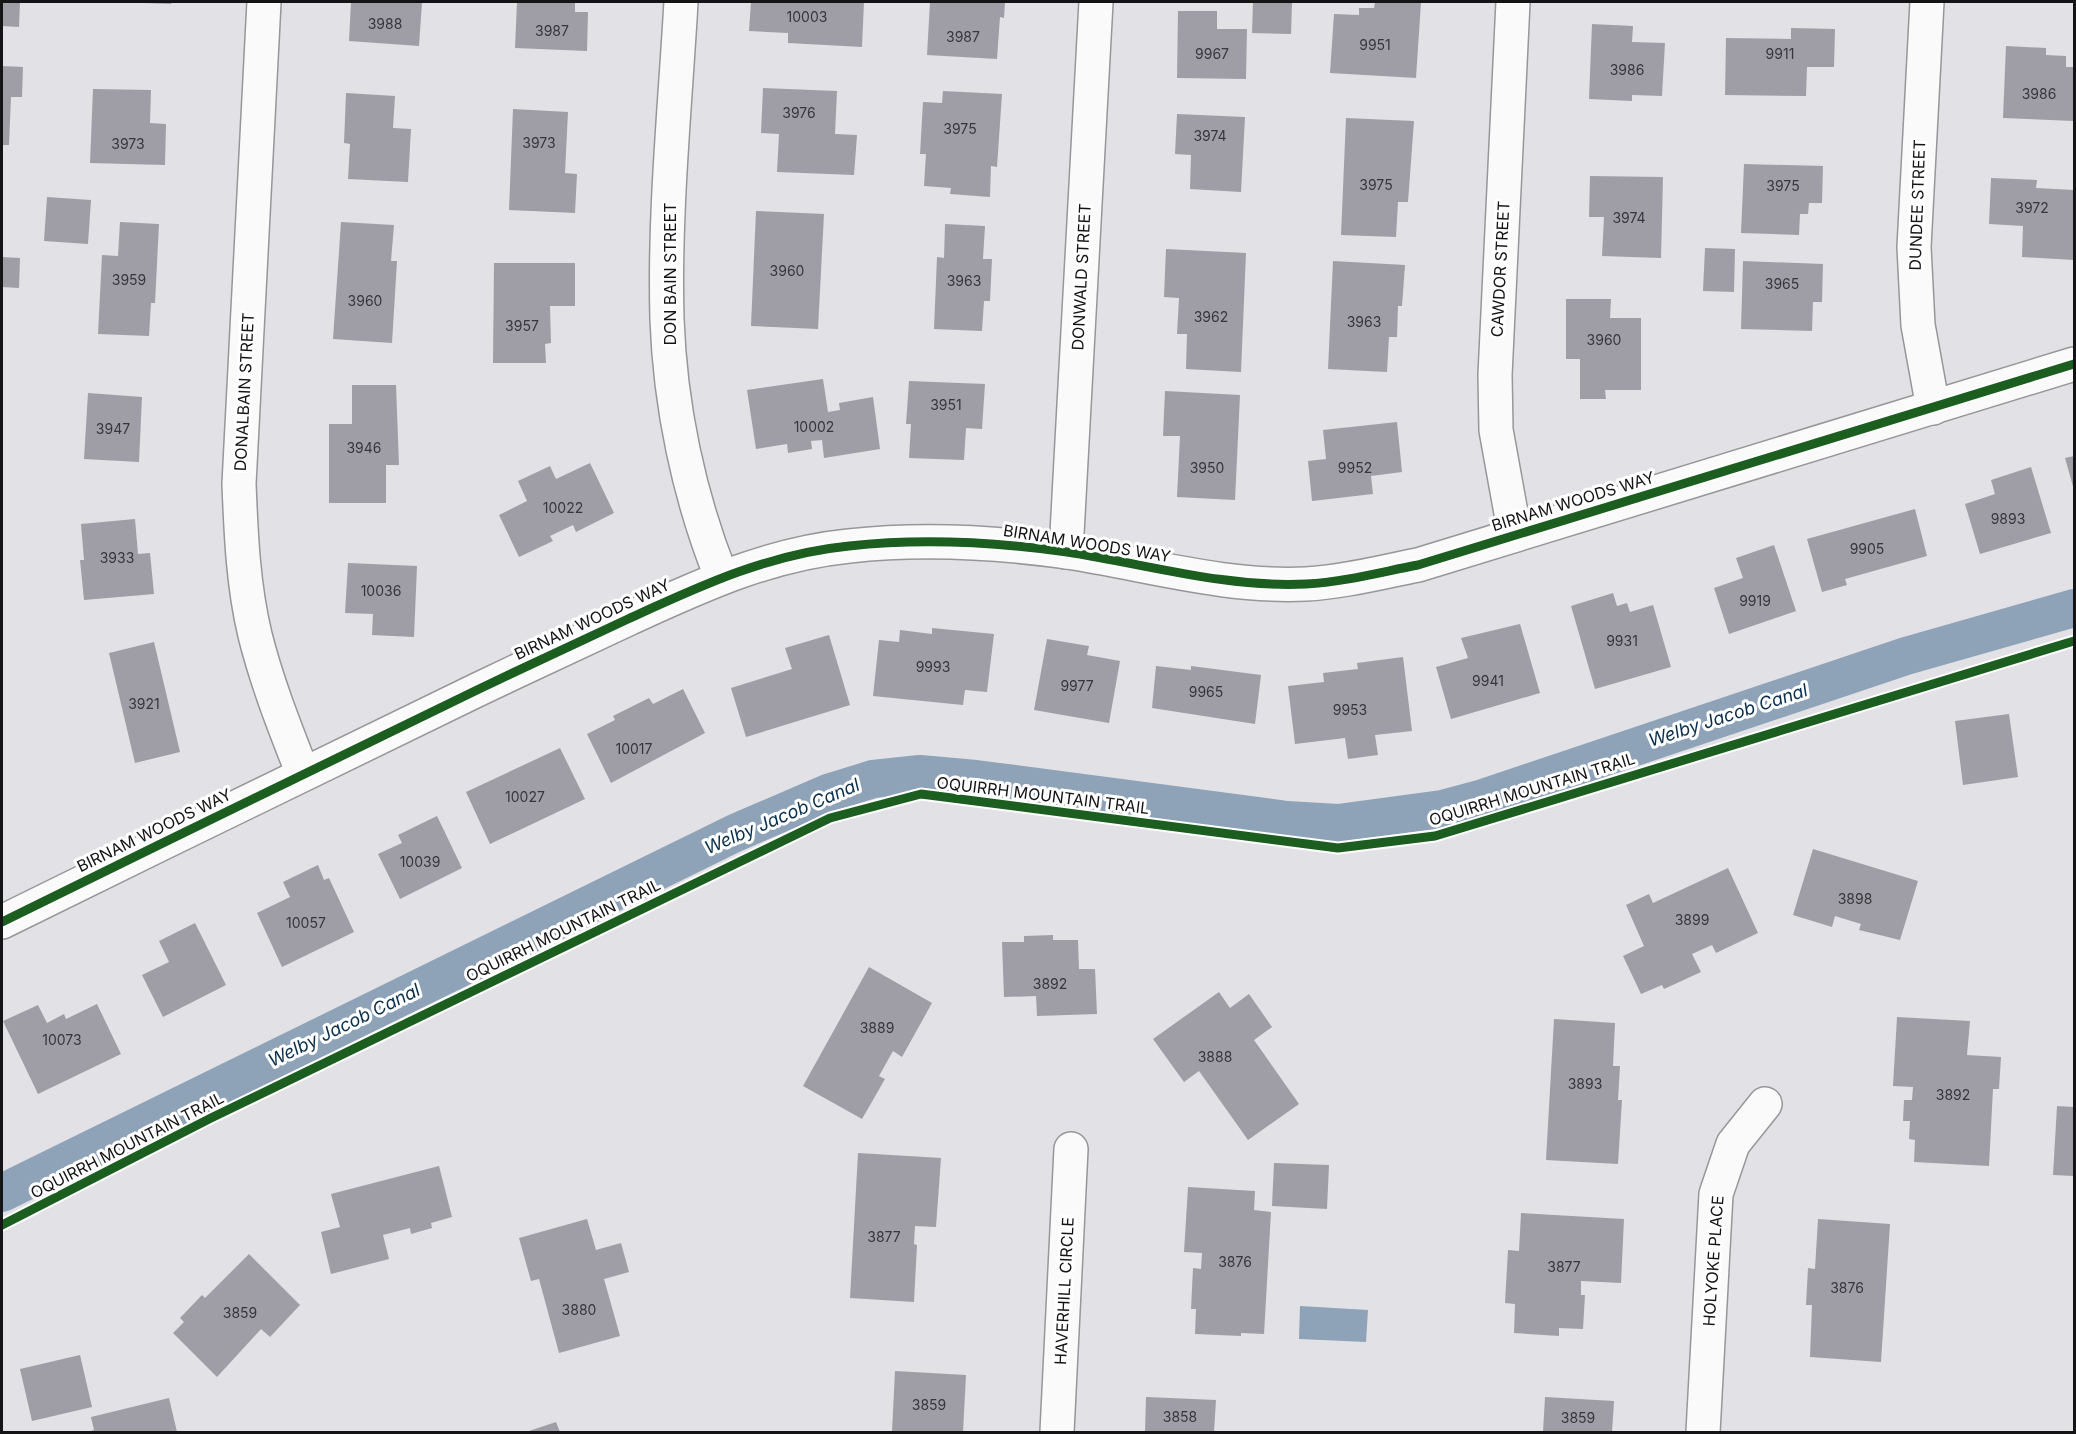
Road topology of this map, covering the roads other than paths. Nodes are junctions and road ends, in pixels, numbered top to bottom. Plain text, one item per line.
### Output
1 (264, 2) edge
2 (681, 2) edge
3 (1096, 2) edge
4 (1513, 2) edge
5 (1927, 2) edge
6 (2074, 364) edge
7 (1933, 408) junction
8 (1515, 535) junction
9 (1066, 552) junction
10 (721, 576) junction
11 (303, 774) junction
12 (2, 922) edge
13 (1765, 1104) dead end
14 (1071, 1149) dead end
15 (1057, 1432) edge
16 (1703, 1432) edge

1 - 11 street, DONALBAIN STREET
2 - 10 street, DON BAIN STREET
3 - 9 street, DONWALD STREET
4 - 8 street, CAWDOR STREET
5 - 7 street, DUNDEE STREET
6 - 7 street, BIRNAM WOODS WAY
7 - 8 street, BIRNAM WOODS WAY
8 - 9 street, BIRNAM WOODS WAY
9 - 10 street, BIRNAM WOODS WAY
10 - 11 street, BIRNAM WOODS WAY
11 - 12 street, BIRNAM WOODS WAY
13 - 16 street, HOLYOKE PLACE
14 - 15 street, HAVERHILL CIRCLE

